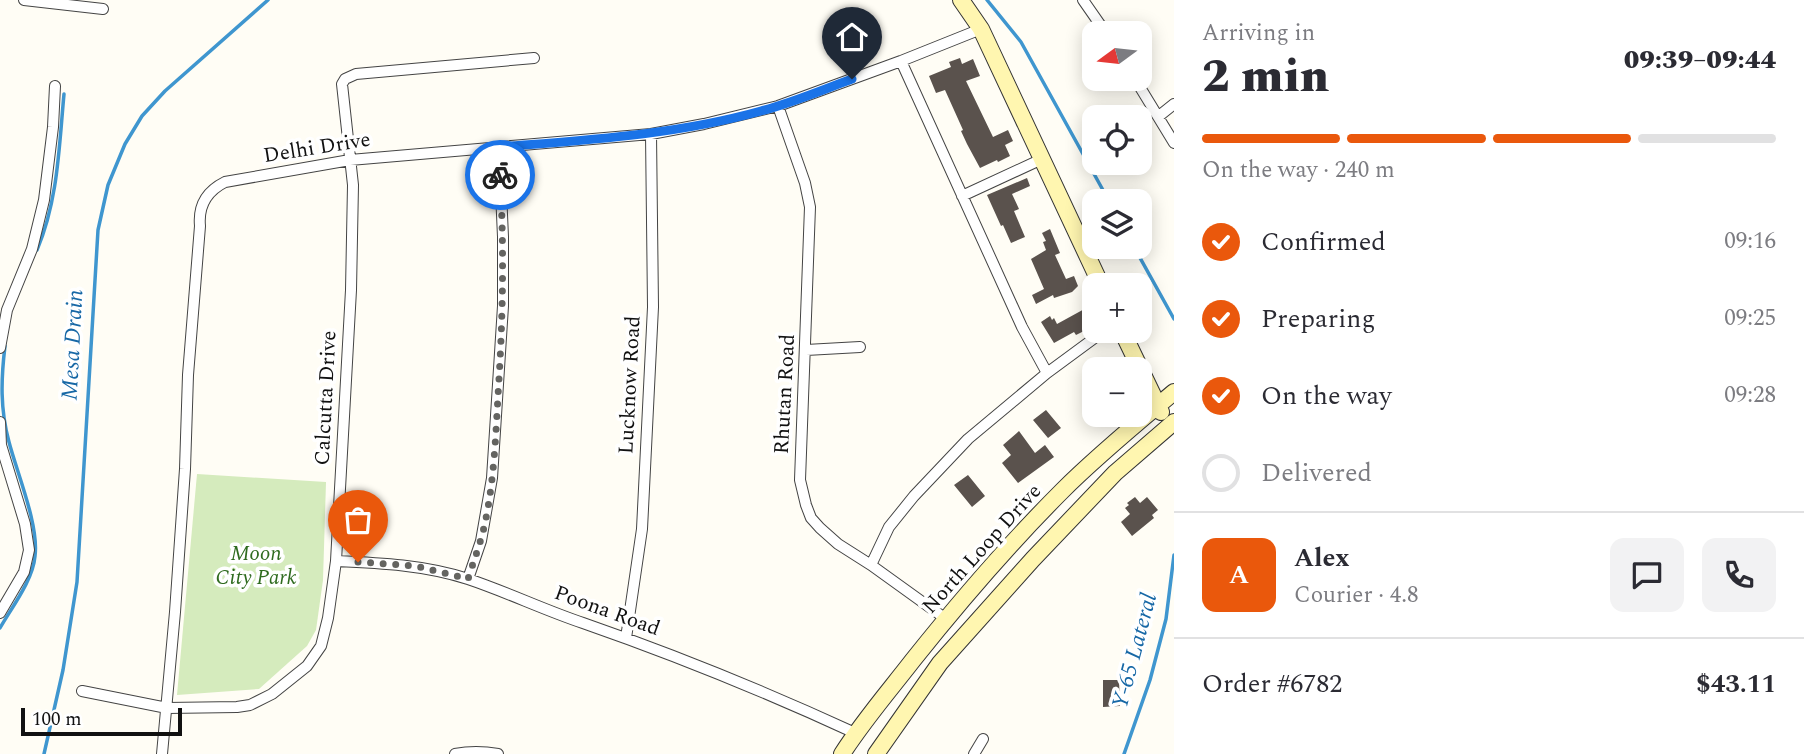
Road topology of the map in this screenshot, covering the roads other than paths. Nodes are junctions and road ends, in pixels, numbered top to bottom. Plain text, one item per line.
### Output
1 (24, 0) edge
2 (961, 0) edge
3 (1083, 0) edge
4 (103, 9) dead end
5 (1098, 21) edge
6 (981, 29) junction
7 (534, 58) dead end
8 (901, 61) junction
9 (55, 86) dead end
10 (1143, 91) edge
11 (1174, 104) edge
12 (778, 106) junction
13 (1159, 116) junction
14 (651, 134) junction
15 (1174, 143) edge
16 (499, 147) junction
17 (1042, 159) junction
18 (350, 160) junction
19 (962, 196) junction
20 (1095, 273) edge
21 (1087, 343) edge
22 (1128, 343) edge
23 (860, 347) dead end
24 (0, 348) edge
25 (806, 350) junction
26 (1046, 373) junction
27 (1174, 392) edge
28 (1158, 406) junction
29 (0, 422) edge
30 (1172, 428) edge
31 (337, 561) junction
32 (871, 565) junction
33 (468, 579) junction
34 (0, 613) edge
35 (946, 619) junction
36 (625, 638) junction
37 (82, 691) dead end
38 (167, 708) junction
39 (855, 733) junction
40 (983, 739) dead end
41 (162, 754) edge
42 (455, 754) edge
43 (498, 754) edge
44 (842, 754) edge
45 (876, 754) edge
46 (974, 754) edge

1 - 4 street
2 - 6 main road
3 - 5 street
6 - 8 street, Delhi Drive
6 - 17 main road
7 - 18 street, Calcutta Drive
8 - 12 street, Delhi Drive
8 - 19 street
9 - 24 street
10 - 13 street
11 - 13 street
12 - 14 street, Delhi Drive
12 - 25 street, Rhutan Road
13 - 15 street
14 - 16 street, Delhi Drive
14 - 36 street, Lucknow Road
16 - 18 street, Delhi Drive
16 - 33 street
17 - 19 street
17 - 20 main road
18 - 31 street, Calcutta Drive
18 - 38 street, Delhi Drive
19 - 26 street
21 - 26 street
22 - 28 main road
23 - 25 street
25 - 32 street, Rhutan Road
26 - 32 street
27 - 28 main road, North Loop Drive
28 - 30 main road
28 - 35 main road, North Loop Drive
29 - 34 street
30 - 45 main road
31 - 33 street, Poona Road
31 - 38 street, Calcutta Drive
32 - 35 street, Rhutan Road
33 - 36 street, Poona Road
35 - 39 main road, North Loop Drive
36 - 39 street, Poona Road
37 - 38 street, Calcutta Drive
38 - 41 street, Delhi Drive
39 - 44 main road, North Loop Drive
40 - 46 street
42 - 43 street

